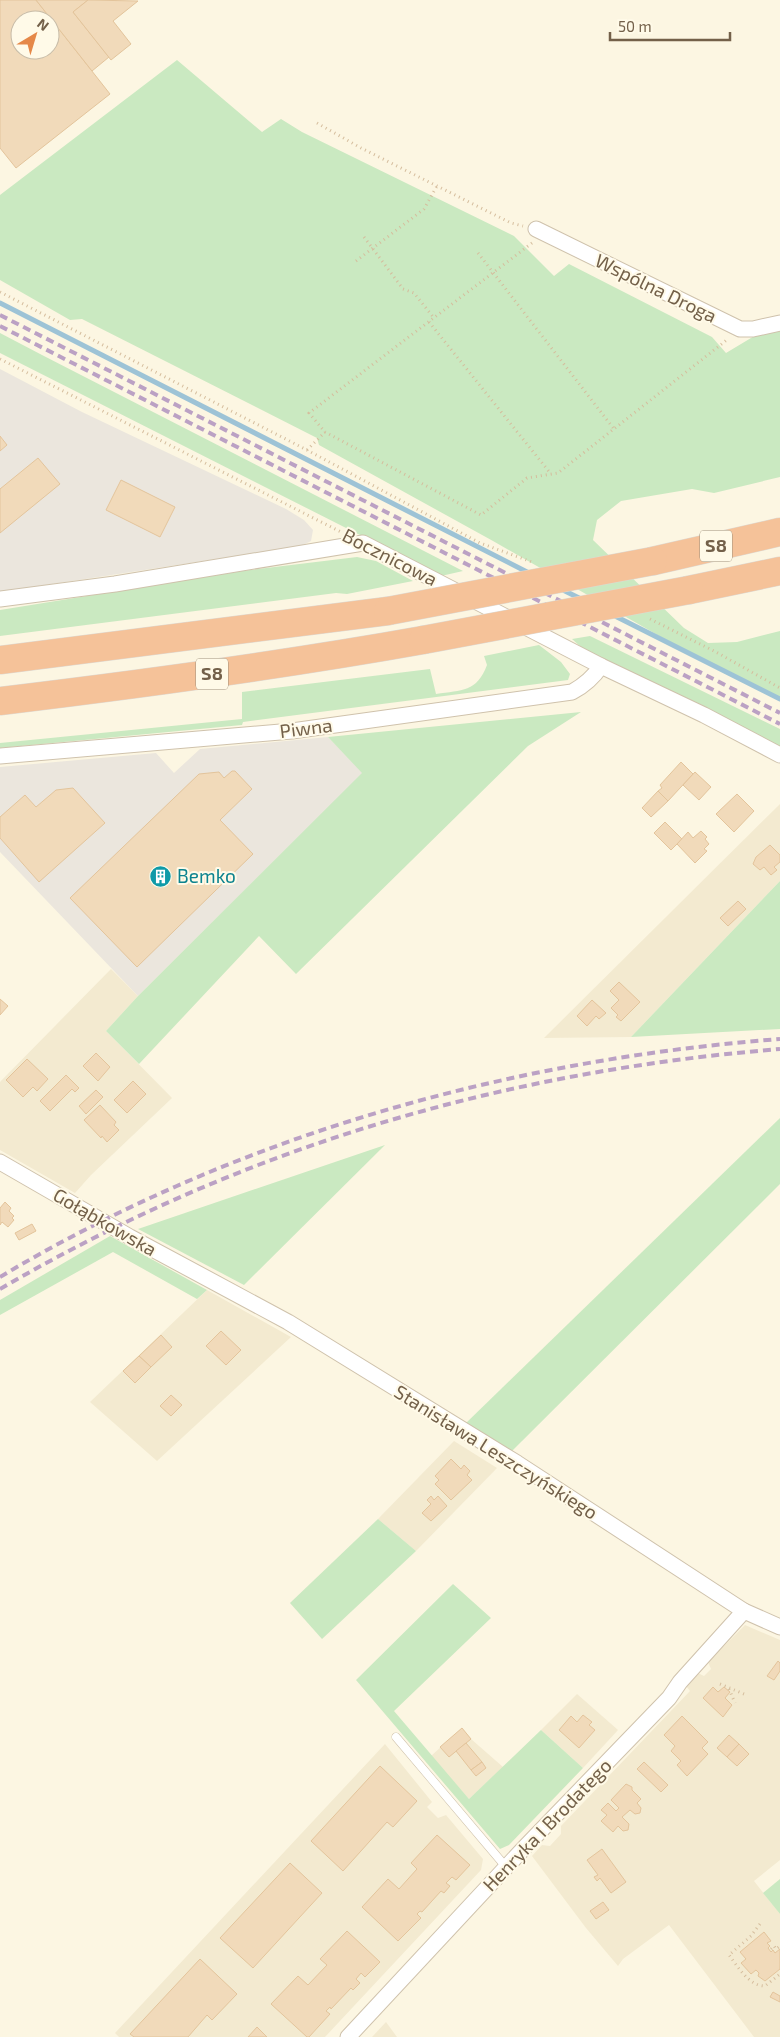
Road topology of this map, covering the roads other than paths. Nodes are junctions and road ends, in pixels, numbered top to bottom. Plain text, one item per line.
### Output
1 (540, 231) road end
2 (780, 323) edge
3 (780, 532) edge
4 (780, 571) edge
5 (0, 599) edge
6 (0, 660) edge
7 (601, 666) junction
8 (0, 701) edge
9 (780, 755) edge
10 (0, 756) edge
11 (0, 1162) edge
12 (210, 1280) joint
13 (744, 1611) junction
14 (780, 1627) edge
15 (396, 1737) dead end
16 (506, 1866) junction
17 (348, 2037) edge

1 - 2 street, Wspólna Droga
3 - 6 highway, S8, bridge
4 - 8 highway, S8, bridge
5 - 7 street, Bocznicowa
7 - 9 street, Bocznicowa
7 - 10 street, Piwna
11 - 12 street, Gołąbkowska
12 - 13 street, Stanisława Leszczyńskiego
13 - 14 street, Stanisława Leszczyńskiego
13 - 16 street, Henryka I Brodatego
15 - 16 lane
16 - 17 street, Henryka I Brodatego

